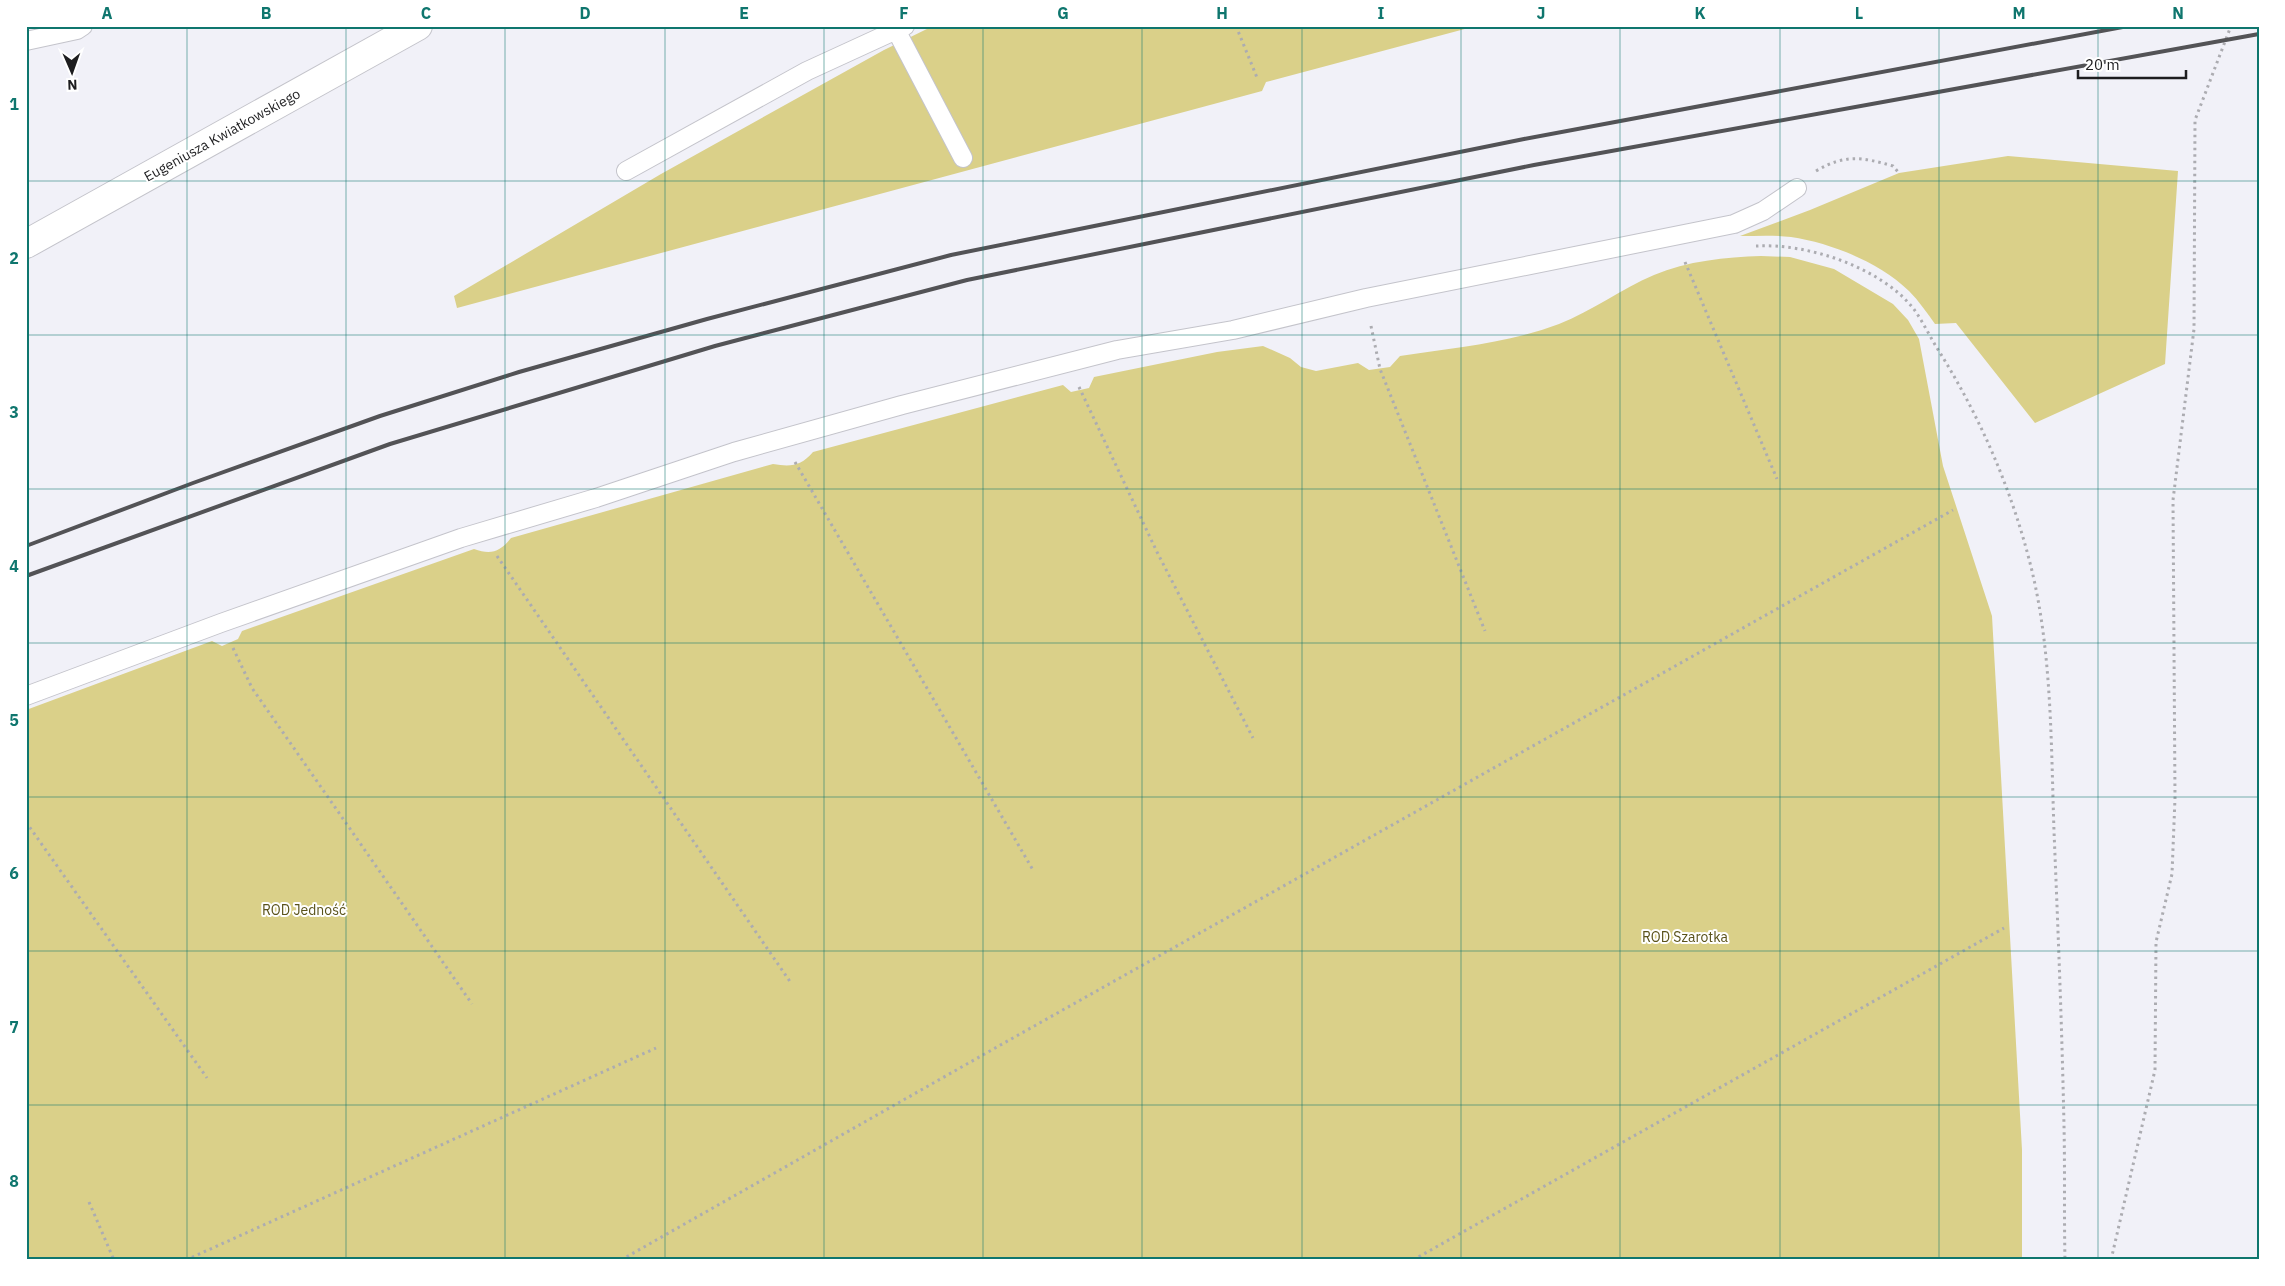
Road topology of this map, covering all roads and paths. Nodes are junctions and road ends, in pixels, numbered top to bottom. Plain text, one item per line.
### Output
1 (83, 26) edge
2 (418, 26) edge
3 (1236, 26) edge
4 (2231, 26) edge
5 (901, 28) edge
6 (26, 41) edge
7 (1258, 80) dead end
8 (963, 158) dead end
9 (626, 171) dead end
10 (1899, 173) dead end
11 (1797, 188) joint
12 (26, 244) edge
13 (1747, 246) dead end
14 (1682, 255) dead end
15 (1366, 298) junction
16 (1072, 361) junction
17 (787, 437) junction
18 (1777, 480) dead end
19 (1953, 510) dead end
20 (487, 530) junction
21 (221, 623) junction
22 (1485, 631) dead end
23 (26, 696) edge
24 (1252, 738) dead end
25 (26, 822) edge
26 (1033, 870) dead end
27 (2004, 928) dead end
28 (791, 983) dead end
29 (472, 1004) dead end
30 (656, 1048) dead end
31 (207, 1078) dead end
32 (89, 1202) dead end
33 (114, 1260) edge
34 (186, 1260) edge
35 (621, 1260) edge
36 (1413, 1260) edge
37 (2065, 1260) edge
38 (2111, 1260) edge

1 - 6 lane
2 - 12 street, Eugeniusza Kwiatkowskiego
3 - 7 path
4 - 38 path
5 - 8 lane
5 - 9 lane
10 - 11 path
11 - 15 lane
13 - 37 path
14 - 18 path
15 - 16 lane
15 - 22 path
16 - 17 lane
16 - 24 path
17 - 20 lane
17 - 26 path
19 - 35 path
20 - 21 lane
20 - 28 path
21 - 23 lane
21 - 29 path
25 - 31 path
27 - 36 path
30 - 34 path
32 - 33 path

